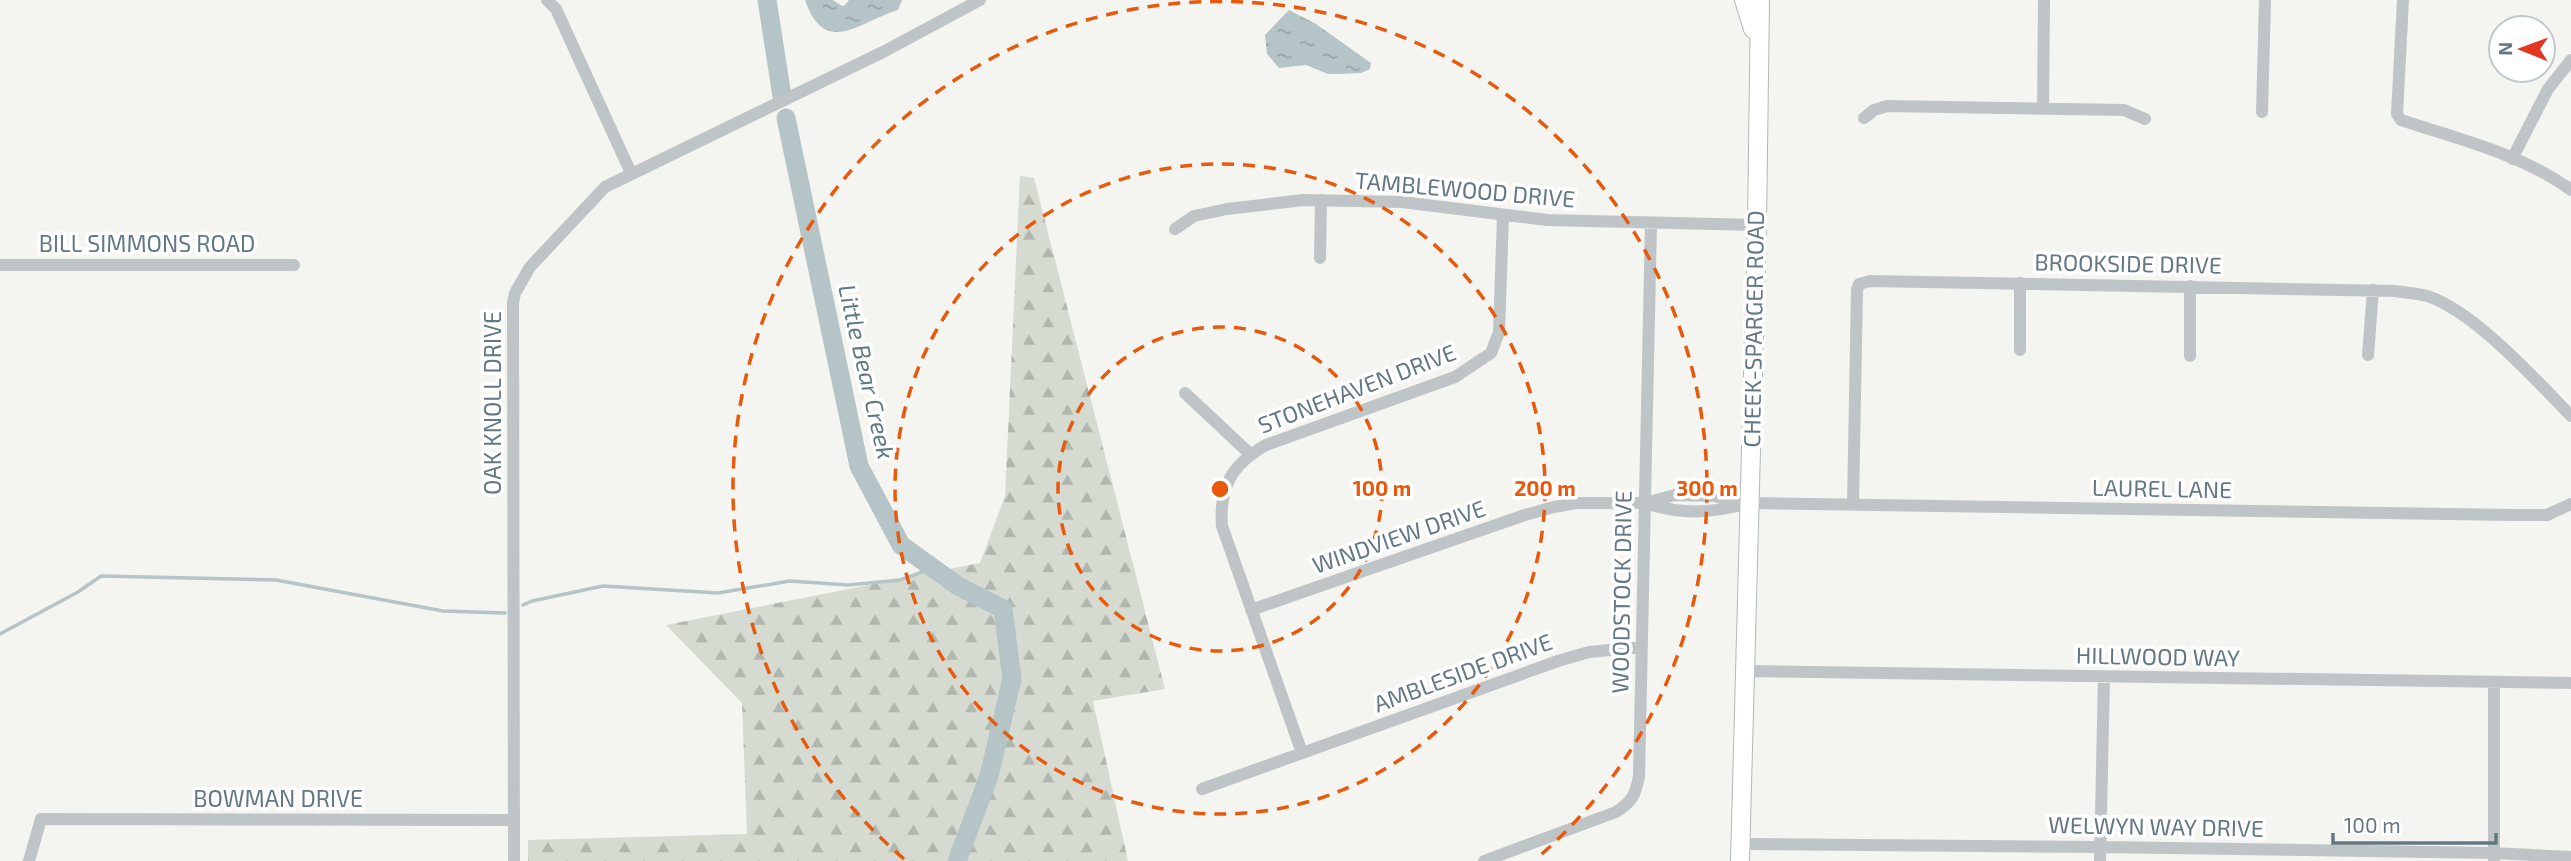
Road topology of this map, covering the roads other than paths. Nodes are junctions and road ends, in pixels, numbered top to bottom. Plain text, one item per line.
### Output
1 (547, 0) edge
2 (980, 0) edge
3 (1744, 0) edge
4 (1760, 0) edge
5 (2044, 0) edge
6 (2265, 0) edge
7 (2403, 0) edge
8 (1760, 50) junction
9 (2571, 60) edge
10 (2043, 108) junction
11 (2262, 112) dead end
12 (1864, 118) dead end
13 (2144, 119) dead end
14 (2512, 159) junction
15 (631, 173) junction
16 (2571, 190) edge
17 (1321, 200) junction
18 (1503, 216) junction
19 (1651, 223) junction
20 (1757, 225) junction
21 (1175, 229) dead end
22 (1320, 258) dead end
23 (0, 265) edge
24 (293, 265) dead end
25 (2020, 283) junction
26 (2190, 286) junction
27 (2373, 290) junction
28 (2020, 350) dead end
29 (2368, 355) dead end
30 (2190, 356) dead end
31 (1185, 393) dead end
32 (2571, 416) edge
33 (1250, 454) junction
34 (1645, 503) junction
35 (1750, 503) junction
36 (1853, 504) junction
37 (2571, 504) edge
38 (1251, 610) junction
39 (1642, 647) junction
40 (1744, 671) junction
41 (2104, 677) junction
42 (2571, 683) edge
43 (2494, 684) junction
44 (1301, 753) junction
45 (1202, 789) dead end
46 (514, 820) junction
47 (2101, 847) junction
48 (1740, 853) edge
49 (2494, 857) edge
50 (2571, 857) edge
51 (29, 861) edge
52 (514, 861) edge
53 (1484, 861) edge
54 (2100, 861) edge

1 - 15 street
2 - 15 street, OAK KNOLL DRIVE
3 - 8 main road, CHEEK-SPARGER ROAD
4 - 8 main road, CHEEK-SPARGER ROAD
5 - 10 street
6 - 11 street
7 - 14 street
8 - 20 main road, CHEEK-SPARGER ROAD
9 - 14 street
10 - 12 street
10 - 13 street
14 - 16 street
15 - 46 street, OAK KNOLL DRIVE
17 - 18 street, TAMBLEWOOD DRIVE
17 - 21 street, TAMBLEWOOD DRIVE
17 - 22 street
18 - 19 street, TAMBLEWOOD DRIVE
18 - 33 street, STONEHAVEN DRIVE
19 - 20 street, TAMBLEWOOD DRIVE
19 - 34 street, WOODSTOCK DRIVE
20 - 35 main road, CHEEK-SPARGER ROAD
23 - 24 street, BILL SIMMONS ROAD
25 - 26 street, BROOKSIDE DRIVE
25 - 28 street
25 - 36 street, BROOKSIDE DRIVE
26 - 27 street, BROOKSIDE DRIVE
26 - 30 street
27 - 29 street
27 - 32 street, BROOKSIDE DRIVE
31 - 33 street
33 - 38 street, STONEHAVEN DRIVE
34 - 35 street, WINDVIEW DRIVE
34 - 38 street, WINDVIEW DRIVE
34 - 39 street, WOODSTOCK DRIVE
35 - 36 street, LAUREL LANE
35 - 40 main road, CHEEK-SPARGER ROAD
36 - 37 street, LAUREL LANE
38 - 44 street, STONEHAVEN DRIVE
39 - 44 street, AMBLESIDE DRIVE
39 - 53 street, WOODSTOCK DRIVE
40 - 41 street, HILLWOOD WAY
40 - 48 main road, CHEEK-SPARGER ROAD
41 - 43 street, HILLWOOD WAY
41 - 47 street
42 - 43 street, HILLWOOD WAY
43 - 49 street
44 - 45 street, AMBLESIDE DRIVE
46 - 51 street, BOWMAN DRIVE
46 - 52 street, OAK KNOLL DRIVE
47 - 48 street, WELWYN WAY DRIVE
47 - 49 street, WELWYN WAY DRIVE
47 - 54 street
49 - 50 street, WELWYN WAY DRIVE

